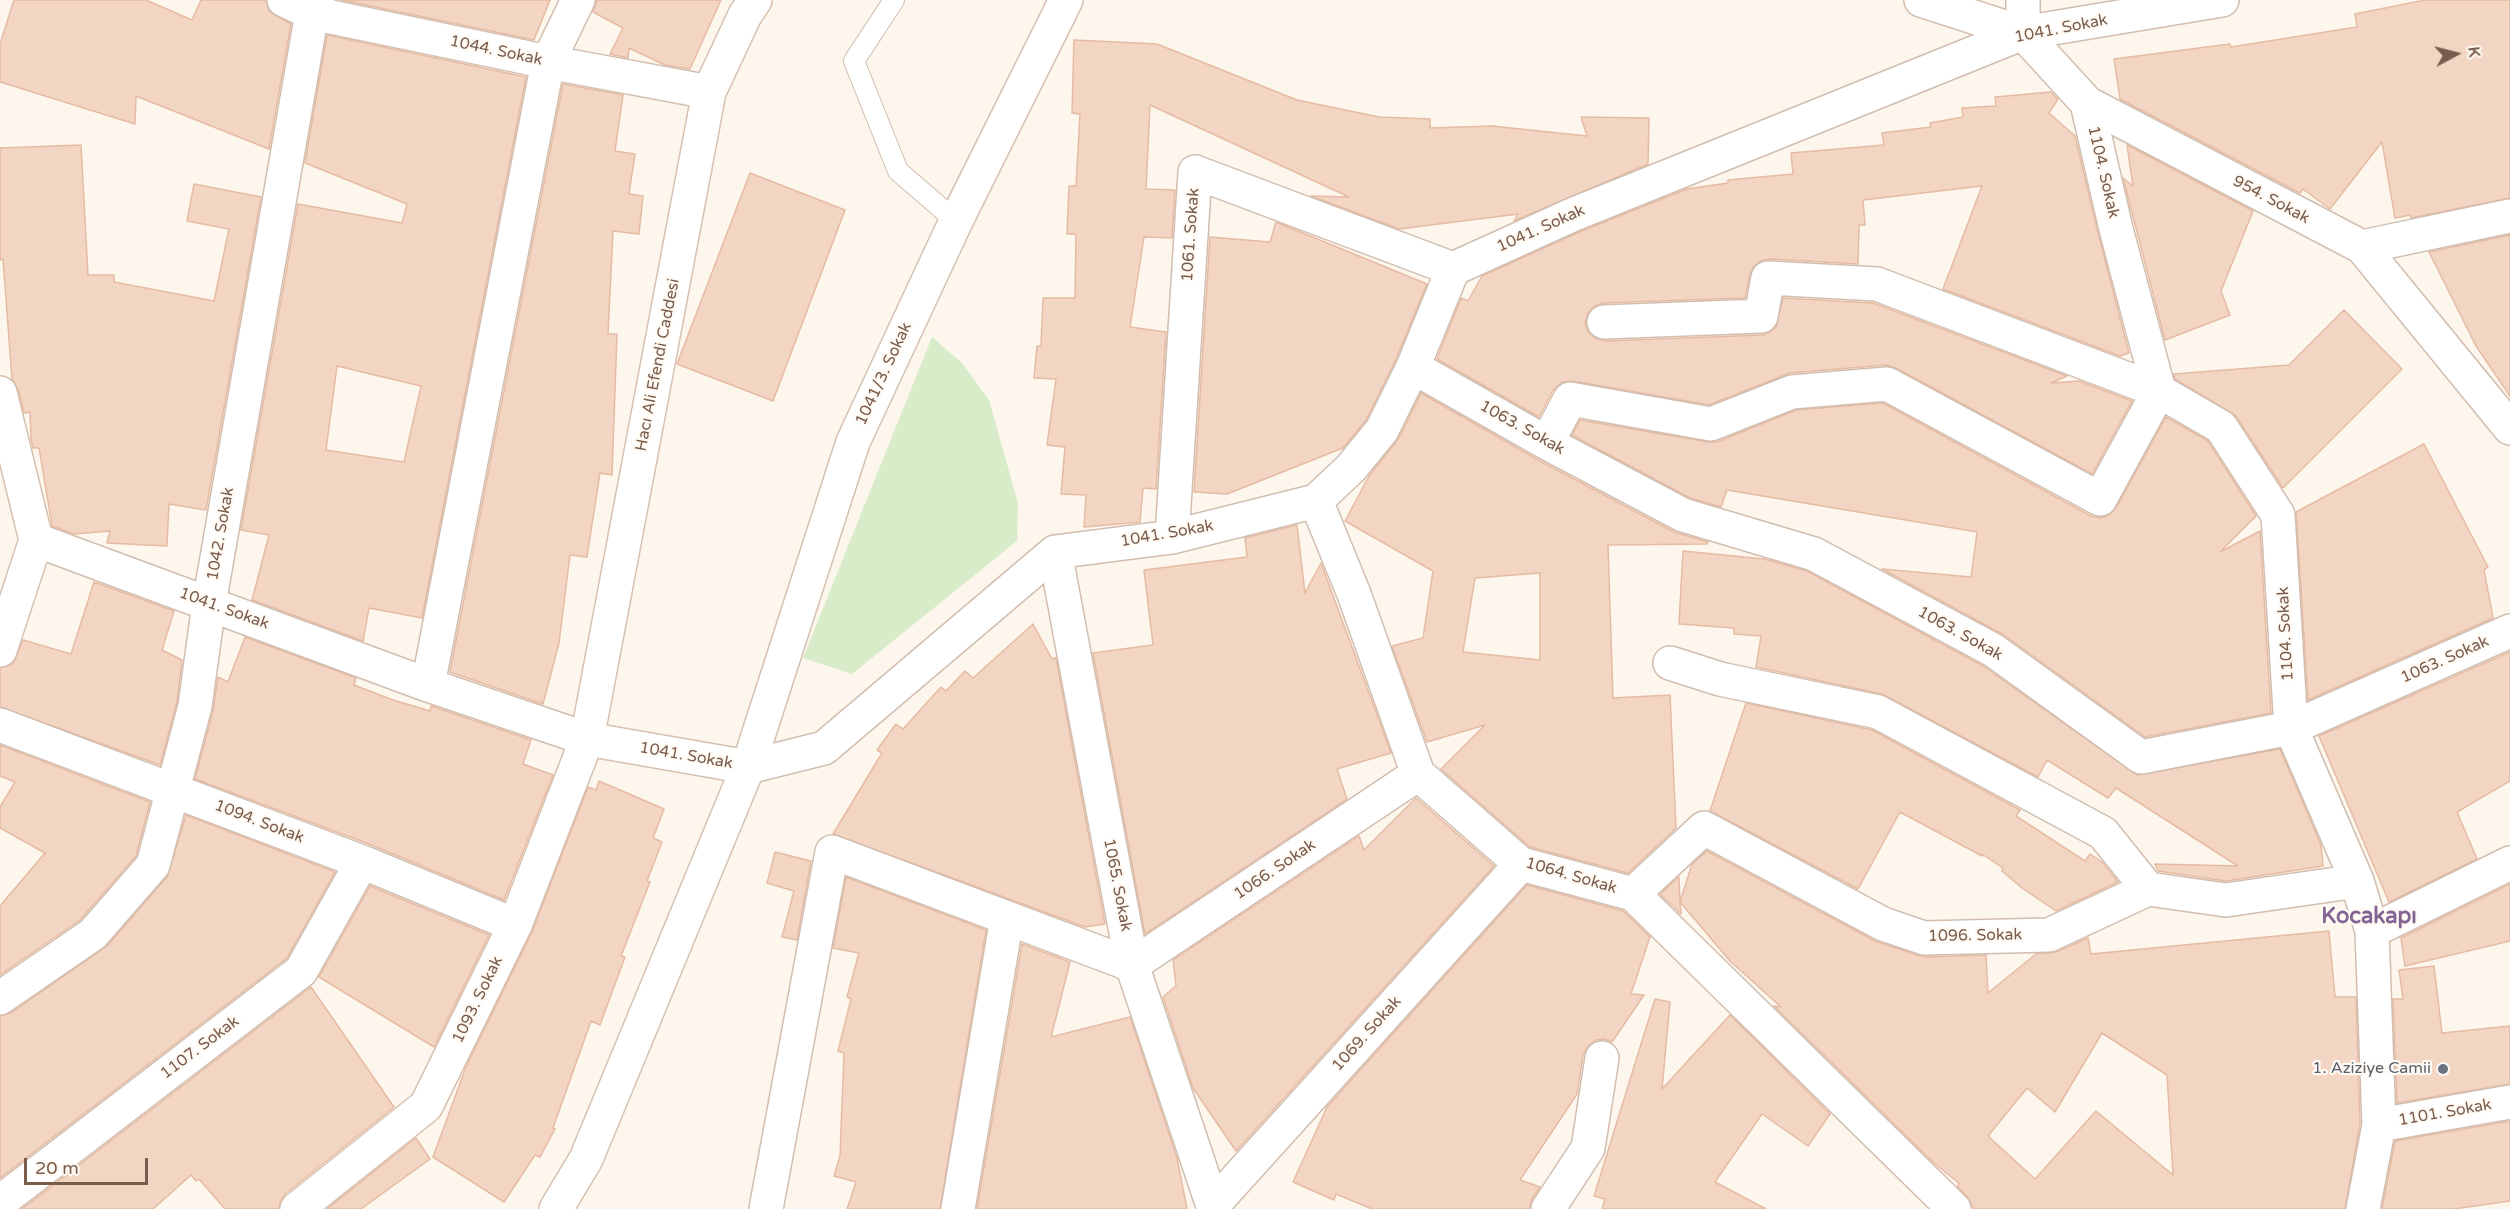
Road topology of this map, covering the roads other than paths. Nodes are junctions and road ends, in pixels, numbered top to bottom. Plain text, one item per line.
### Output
1 (578, 0) edge
2 (755, 0) edge
3 (894, 0) edge
4 (1066, 0) edge
5 (1921, 0) edge
6 (2023, 0) edge
7 (2223, 0) edge
8 (305, 4) edge
9 (2023, 33) junction
10 (548, 62) junction
11 (710, 92) junction
12 (2087, 103) junction
13 (2510, 216) edge
14 (956, 221) junction
15 (2362, 247) junction
16 (1453, 269) junction
17 (1604, 322) dead end
18 (1413, 367) junction
19 (2159, 391) junction
20 (0, 393) edge
21 (2510, 428) edge
22 (1547, 443) junction
23 (1316, 501) junction
24 (1172, 537) junction
25 (36, 540) junction
26 (1055, 552) junction
27 (209, 604) junction
28 (2510, 631) edge
29 (0, 650) edge
30 (1670, 663) dead end
31 (428, 685) junction
32 (0, 724) edge
33 (2291, 728) junction
34 (587, 739) junction
35 (748, 767) junction
36 (1418, 774) junction
37 (173, 789) junction
38 (362, 861) junction
39 (2510, 863) edge
40 (1521, 864) junction
41 (2357, 881) junction
42 (2148, 889) junction
43 (1633, 894) junction
44 (1007, 918) junction
45 (515, 925) junction
46 (2372, 931) junction
47 (1132, 965) junction
48 (0, 998) edge
49 (1602, 1058) dead end
50 (2510, 1102) edge
51 (2379, 1125) junction
52 (0, 1202) edge
53 (1213, 1207) edge
54 (297, 1209) edge
55 (556, 1209) edge
56 (766, 1209) edge
57 (958, 1209) edge
58 (1548, 1209) edge
59 (1954, 1209) edge
60 (2363, 1209) edge

1 - 10 street
2 - 11 street, Hacı Ali Efendi Caddesi
3 - 14 lane
4 - 14 street, 1041/3. Sokak
5 - 9 street
6 - 9 street
7 - 9 street, 1041. Sokak
8 - 10 street, 1044. Sokak
8 - 27 street, 1042. Sokak
9 - 12 street, 954. Sokak
9 - 16 street, 1041. Sokak
10 - 11 street, 1044. Sokak
10 - 31 street
11 - 34 street, Hacı Ali Efendi Caddesi
12 - 15 street, 954. Sokak
12 - 19 street, 1104. Sokak
13 - 15 street
14 - 35 street, 1041/3. Sokak
15 - 21 street, 954. Sokak
16 - 18 street, 1041. Sokak
16 - 24 street, 1061. Sokak
17 - 19 street
18 - 22 street, 1063. Sokak
18 - 23 street, 1041. Sokak
19 - 22 street
19 - 33 street, 1104. Sokak
20 - 25 street
22 - 33 street, 1063. Sokak
23 - 24 street, 1041. Sokak
23 - 36 street, 1064. Sokak
24 - 26 street, 1041. Sokak
25 - 27 street, 1041. Sokak
25 - 29 street
26 - 35 street, 1041. Sokak
26 - 47 street, 1065. Sokak
27 - 31 street, 1041. Sokak
27 - 37 street, 1042. Sokak
28 - 33 street, 1063. Sokak
30 - 42 street
31 - 34 street, 1041. Sokak
32 - 37 street, 1094. Sokak
33 - 41 street, 1104. Sokak
34 - 35 street, 1041. Sokak
34 - 45 street, 1093. Sokak
35 - 55 street
36 - 40 street, 1064. Sokak
36 - 47 street, 1066. Sokak
37 - 38 street, 1094. Sokak
37 - 48 street, 1042. Sokak
38 - 45 street, 1094. Sokak
38 - 52 street, 1107. Sokak
39 - 46 street
40 - 43 street, 1064. Sokak
40 - 53 street, 1069. Sokak
41 - 42 street
41 - 46 street, 1104. Sokak
42 - 43 street, 1096. Sokak
43 - 59 street, 1064. Sokak
44 - 47 street
44 - 56 street
44 - 57 street
45 - 54 street, 1093. Sokak
46 - 51 street, 1104. Sokak
47 - 53 street, 1065. Sokak
49 - 58 street
50 - 51 street, 1101. Sokak
51 - 60 street, 1104. Sokak

